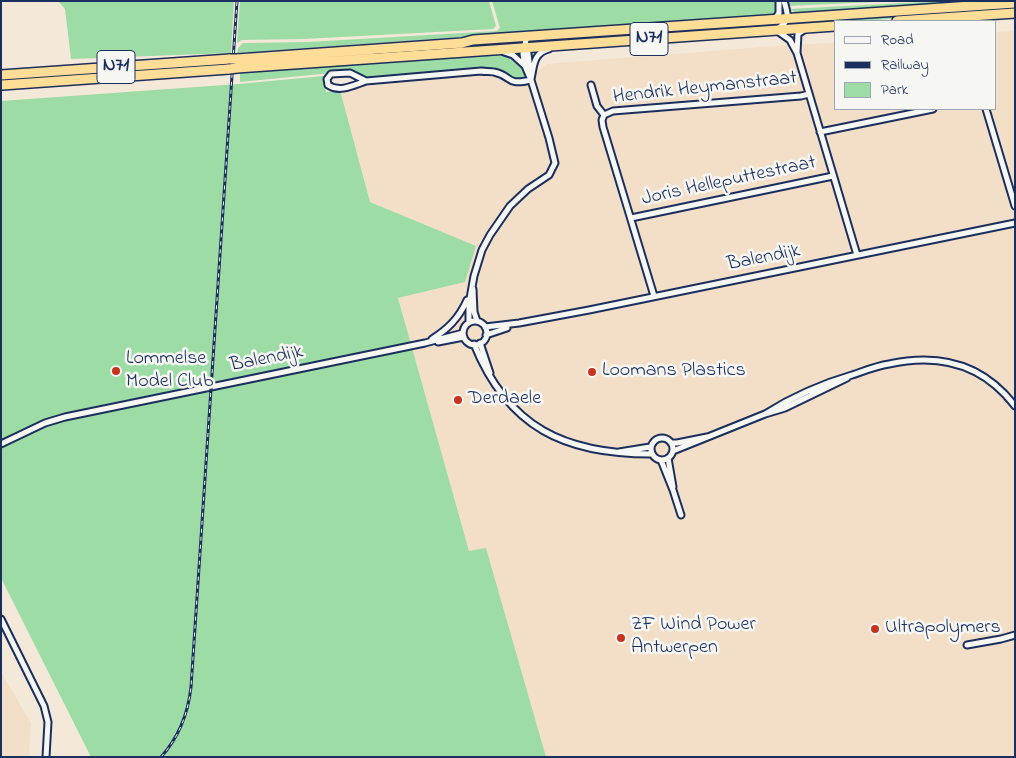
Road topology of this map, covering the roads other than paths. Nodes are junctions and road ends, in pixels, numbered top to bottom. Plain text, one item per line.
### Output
1 (779, 1) edge
2 (784, 1) edge
3 (1015, 3) edge
4 (1015, 13) edge
5 (787, 14) junction
6 (775, 19) junction
7 (912, 20) edge
8 (834, 26) edge
9 (811, 27) junction
10 (776, 30) junction
11 (604, 32) junction
12 (462, 43) junction
13 (570, 44) junction
14 (526, 45) junction
15 (489, 50) junction
16 (797, 53) junction
17 (233, 64) junction
18 (524, 66) junction
19 (1, 75) edge
20 (366, 80) junction
21 (531, 80) junction
22 (2, 85) edge
23 (590, 85) dead end
24 (809, 94) junction
25 (928, 110) edge
26 (986, 110) edge
27 (604, 115) junction
28 (820, 132) junction
29 (833, 176) junction
30 (1015, 206) edge
31 (631, 218) junction
32 (1015, 224) edge
33 (856, 255) junction
34 (473, 286) junction
35 (470, 295) junction
36 (654, 296) junction
37 (476, 321) junction
38 (469, 322) junction
39 (519, 323) junction
40 (485, 327) junction
41 (463, 335) junction
42 (486, 335) junction
43 (425, 343) junction
44 (480, 343) junction
45 (474, 344) junction
46 (491, 378) junction
47 (1015, 406) edge
48 (712, 436) junction
49 (672, 443) junction
50 (1, 444) edge
51 (650, 447) junction
52 (617, 452) junction
53 (673, 452) junction
54 (651, 454) junction
55 (668, 458) junction
56 (661, 460) junction
57 (674, 490) junction
58 (681, 515) dead end
59 (1, 619) edge
60 (1015, 637) edge
61 (967, 645) dead end
62 (46, 757) edge

1 - 6 street
2 - 5 street
3 - 5 highway, N71
4 - 7 highway
5 - 6 highway, N71
5 - 10 street
6 - 11 highway, N71
8 - 9 highway, N71
9 - 10 highway, N71
9 - 16 street
10 - 13 highway, N71
10 - 16 street
11 - 12 highway, N71
11 - 14 highway, N71
12 - 14 highway, N71
12 - 17 highway, N71
13 - 14 highway, N71
13 - 21 street
14 - 15 highway, N71
14 - 18 street
14 - 21 street
15 - 17 highway, N71
15 - 18 street
16 - 24 street
17 - 19 highway, N71
17 - 22 highway, N71
18 - 21 street
20 - 20 street
20 - 21 street
21 - 34 street
23 - 27 street, Hendrik Heymanstraat
24 - 27 street, Hendrik Heymanstraat
24 - 28 street
25 - 28 street
26 - 30 street
27 - 31 street, Hendrik Heymanstraat
28 - 29 street
29 - 31 street, Joris Helleputtestraat
29 - 33 street
31 - 36 street, Hendrik Heymanstraat
32 - 33 street, Balendijk
33 - 36 street, Balendijk
34 - 35 street
34 - 37 street
35 - 38 street
35 - 43 street
36 - 39 street, Balendijk
37 - 38 street
37 - 40 street
38 - 41 street
39 - 40 street, Balendijk
39 - 42 street, Balendijk
40 - 42 street
41 - 43 street, Balendijk
41 - 45 street
42 - 44 street
43 - 50 street, Balendijk
44 - 45 street
44 - 46 street
45 - 46 street
46 - 52 street
47 - 48 street
48 - 49 street
48 - 53 street
49 - 51 street
49 - 53 street
51 - 52 street
51 - 54 street
52 - 54 street
53 - 55 street
54 - 56 street
55 - 56 street
55 - 57 street
56 - 57 street
57 - 58 street
59 - 62 street
60 - 61 street

